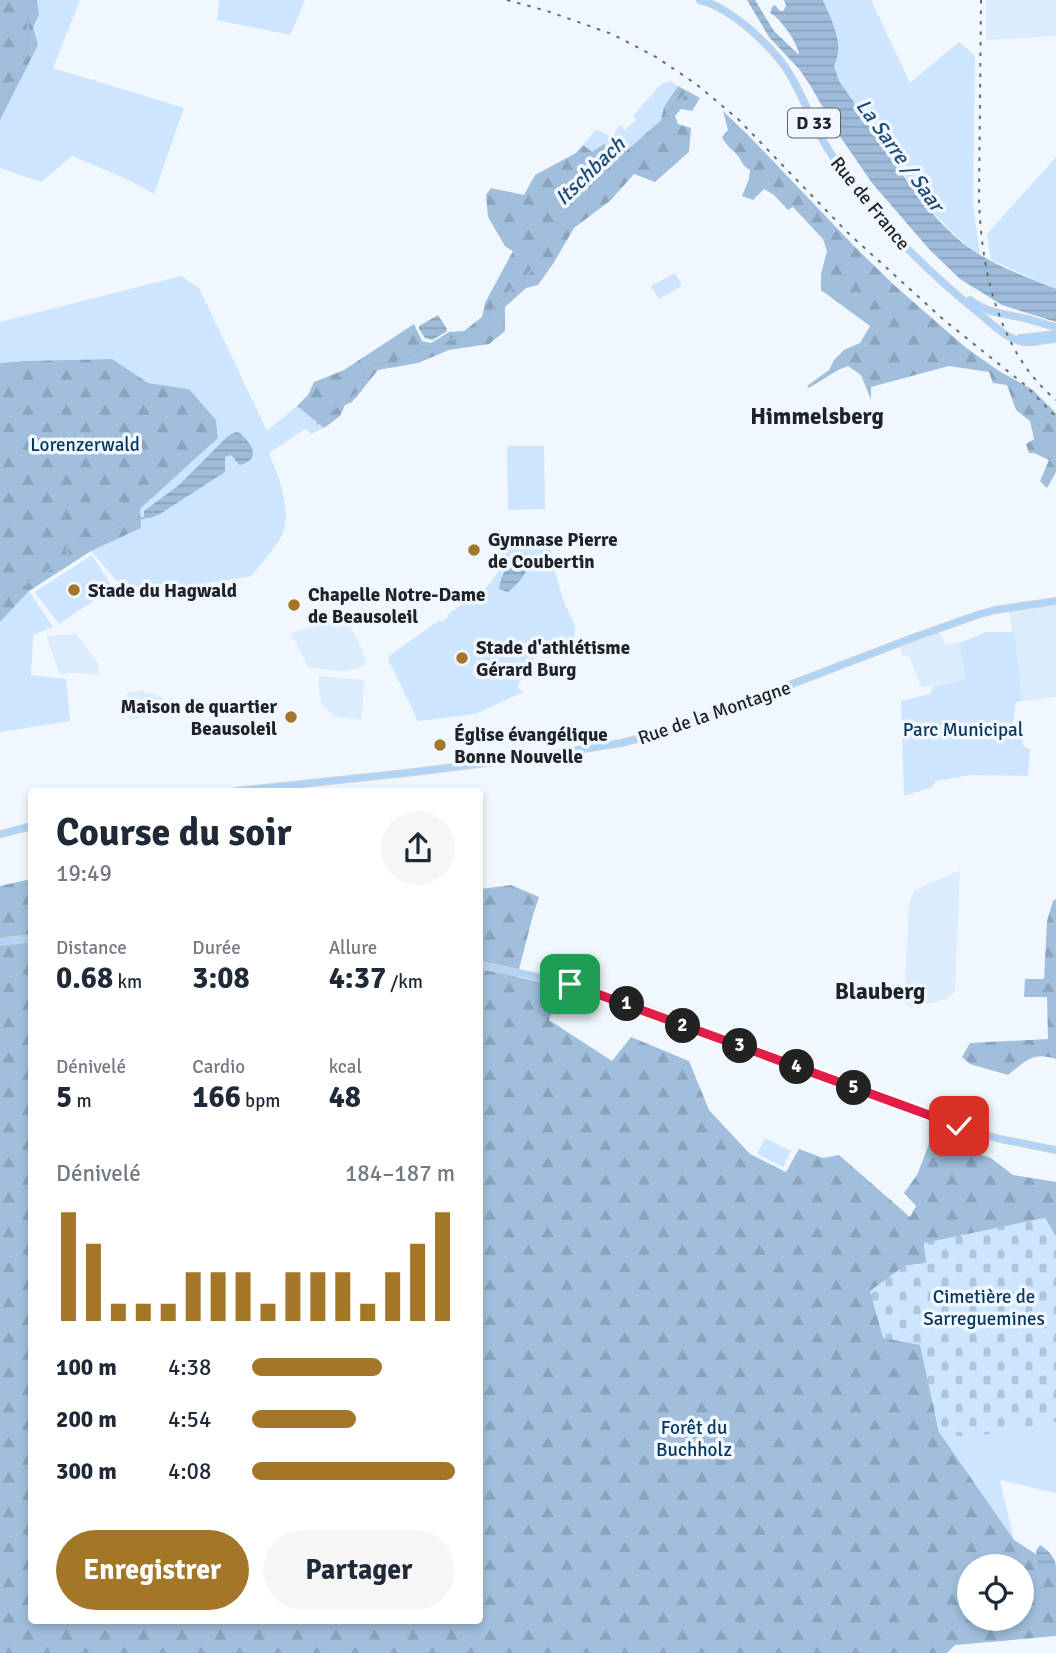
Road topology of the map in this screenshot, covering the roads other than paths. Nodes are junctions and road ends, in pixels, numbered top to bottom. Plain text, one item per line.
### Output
1 (700, 0) edge
2 (919, 260) junction
3 (973, 303) junction
4 (1056, 327) edge
5 (1055, 337) edge
6 (1056, 601) edge
7 (263, 788) edge
8 (28, 827) edge
9 (0, 834) edge
10 (28, 938) edge
11 (0, 942) edge
12 (483, 966) edge
13 (1056, 1150) edge

1 - 2 main road, Rue de France / D 33
2 - 3 main road, D 33
2 - 5 main road, Rue de France / D 33
3 - 4 main road, D 33
3 - 5 main road
6 - 7 main road, Rue de la Montagne
8 - 9 main road
10 - 11 main road
12 - 13 main road

